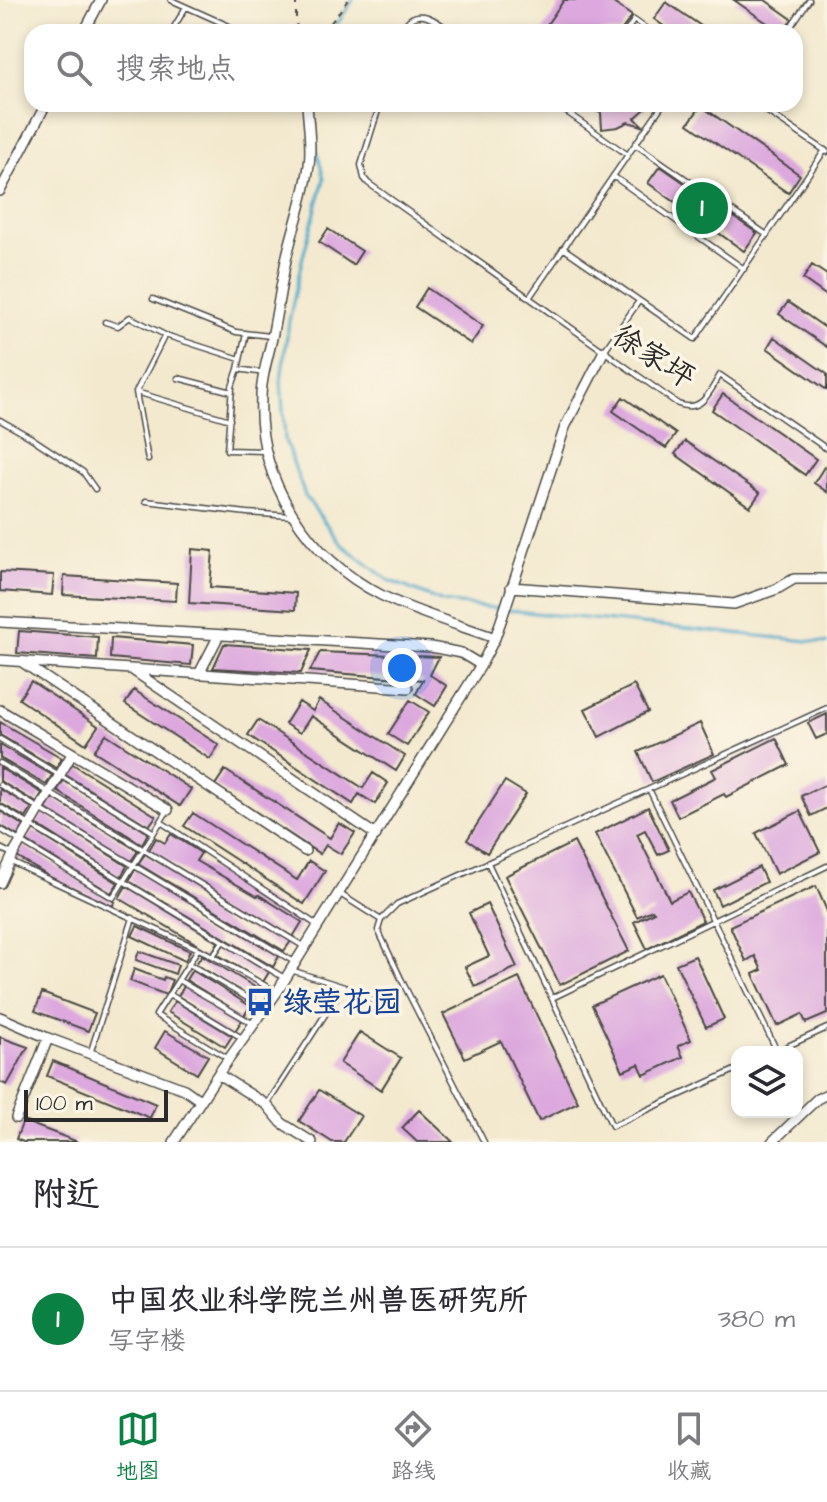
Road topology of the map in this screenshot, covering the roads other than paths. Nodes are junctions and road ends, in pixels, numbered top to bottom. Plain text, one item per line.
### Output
1 (101, 0) edge
2 (171, 0) edge
3 (809, 0) edge
4 (186, 7) junction
5 (88, 24) edge
6 (176, 24) edge
7 (224, 24) edge
8 (405, 24) edge
9 (441, 24) edge
10 (792, 24) edge
11 (42, 112) edge
12 (307, 112) edge
13 (378, 112) edge
14 (567, 112) edge
15 (657, 112) edge
16 (768, 112) edge
17 (570, 114) joint
18 (635, 144) junction
19 (826, 151) edge
20 (628, 155) junction
21 (613, 176) junction
22 (0, 191) edge
23 (767, 235) junction
24 (563, 248) junction
25 (744, 269) junction
26 (529, 298) junction
27 (153, 299) dead end
28 (639, 301) junction
29 (105, 322) dead end
30 (246, 333) junction
31 (165, 335) junction
32 (272, 336) junction
33 (604, 351) junction
34 (240, 359) junction
35 (238, 369) junction
36 (264, 373) junction
37 (178, 378) dead end
38 (136, 392) junction
39 (232, 392) junction
40 (0, 420) edge
41 (230, 420) junction
42 (827, 449) edge
43 (264, 451) junction
44 (148, 460) dead end
45 (95, 489) dead end
46 (146, 501) dead end
47 (294, 517) junction
48 (827, 579) edge
49 (511, 587) junction
50 (0, 622) edge
51 (219, 635) junction
52 (495, 638) junction
53 (0, 660) edge
54 (22, 661) junction
55 (481, 665) junction
56 (132, 669) junction
57 (199, 674) junction
58 (408, 688) dead end
59 (827, 708) edge
60 (0, 710) edge
61 (0, 739) edge
62 (72, 754) junction
63 (0, 763) edge
64 (61, 774) junction
65 (0, 785) edge
66 (649, 789) junction
67 (50, 793) junction
68 (0, 807) edge
69 (40, 809) junction
70 (168, 810) joint
71 (160, 821) junction
72 (31, 825) junction
73 (0, 829) edge
74 (153, 832) junction
75 (376, 835) junction
76 (21, 842) junction
77 (0, 848) edge
78 (143, 849) junction
79 (305, 851) dead end
80 (12, 858) junction
81 (488, 863) junction
82 (133, 865) junction
83 (827, 866) edge
84 (3, 870) edge
85 (123, 882) junction
86 (0, 883) edge
87 (340, 894) junction
88 (133, 918) junction
89 (381, 920) junction
90 (714, 921) junction
91 (319, 926) junction
92 (223, 941) junction
93 (305, 948) junction
94 (198, 949) junction
95 (213, 956) junction
96 (189, 964) junction
97 (291, 970) junction
98 (178, 980) junction
99 (343, 987) junction
100 (277, 992) junction
101 (169, 994) junction
102 (552, 998) junction
103 (266, 1009) junction
104 (384, 1009) dead end
105 (0, 1017) edge
106 (255, 1024) junction
107 (827, 1028) edge
108 (48, 1038) junction
109 (244, 1039) junction
110 (773, 1046) edge
111 (789, 1046) edge
112 (90, 1054) junction
113 (230, 1060) junction
114 (731, 1072) edge
115 (218, 1074) junction
116 (827, 1094) edge
117 (201, 1101) junction
118 (267, 1105) junction
119 (16, 1118) dead end
120 (174, 1142) edge
121 (312, 1142) edge
122 (484, 1142) edge
123 (772, 1142) edge

1 - 5 street
2 - 4 lane
3 - 10 lane
4 - 6 lane
4 - 7 lane
8 - 9 lane
11 - 22 street
12 - 32 street
13 - 26 lane, 徐家坪
14 - 17 lane
15 - 18 lane
16 - 19 lane
17 - 20 lane
18 - 20 lane
18 - 23 lane
19 - 23 lane
20 - 21 lane
21 - 24 lane
21 - 25 lane
23 - 25 lane
24 - 26 lane
24 - 28 lane
25 - 28 lane
26 - 33 lane, 徐家坪
27 - 30 lane
28 - 33 lane
29 - 31 lane
30 - 32 lane
30 - 34 lane
31 - 34 lane
31 - 38 lane
32 - 36 street
33 - 42 lane, 徐家坪
33 - 49 street
34 - 35 lane
35 - 36 lane
35 - 39 lane
36 - 43 street
37 - 39 lane
38 - 41 lane
38 - 44 lane
39 - 41 lane
40 - 45 lane
41 - 43 lane
43 - 47 street
46 - 47 lane
47 - 52 street
48 - 49 street
49 - 52 street
50 - 51 street
51 - 55 street
51 - 57 street
52 - 55 street
53 - 54 street
54 - 56 street
54 - 79 street
55 - 75 street
56 - 57 street
56 - 75 street
57 - 58 street
59 - 66 lane
60 - 62 street
61 - 64 lane
62 - 64 street
62 - 70 street
63 - 67 lane
64 - 67 street
64 - 74 lane
65 - 69 lane
66 - 81 lane
66 - 90 lane
67 - 69 street
67 - 78 lane
68 - 72 lane
69 - 72 street
69 - 82 lane
70 - 71 lane
71 - 74 lane
71 - 91 lane
72 - 76 street
72 - 85 lane
73 - 76 lane
74 - 78 lane
75 - 87 street
76 - 80 street
76 - 85 lane
77 - 80 lane
78 - 82 lane
78 - 93 lane
80 - 84 street
80 - 88 lane
81 - 89 lane
81 - 102 lane
82 - 85 lane
82 - 97 lane
83 - 90 lane
84 - 86 street
85 - 92 lane
87 - 89 lane
87 - 91 street
88 - 94 lane
88 - 112 lane
89 - 122 lane
90 - 102 lane
90 - 110 lane
91 - 93 street
92 - 95 lane
92 - 97 lane
93 - 97 street
94 - 95 lane
94 - 96 lane
95 - 100 lane
96 - 98 lane
96 - 103 lane
97 - 99 lane
97 - 100 street
98 - 101 lane
98 - 106 lane
99 - 104 lane
99 - 118 lane
100 - 103 street
101 - 109 lane
101 - 113 lane
102 - 114 lane
103 - 106 street
105 - 108 street
106 - 109 street
107 - 111 lane
108 - 112 street
108 - 119 street
109 - 113 street
112 - 117 street
113 - 115 street
115 - 117 street
115 - 118 street
116 - 123 street
117 - 120 street
118 - 121 street

